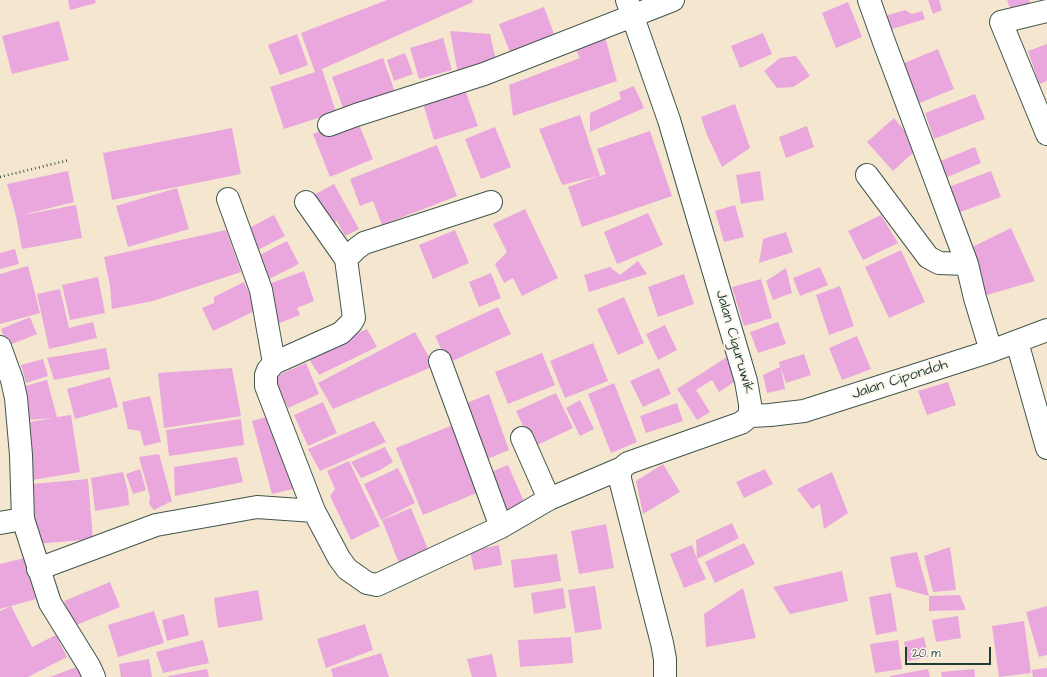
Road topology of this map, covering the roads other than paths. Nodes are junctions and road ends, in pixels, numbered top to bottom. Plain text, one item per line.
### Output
1 (673, 0) edge
2 (869, 0) edge
3 (630, 8) edge
4 (1047, 10) edge
5 (329, 125) dead end
6 (1047, 134) edge
7 (867, 176) dead end
8 (228, 199) dead end
9 (306, 202) dead end
10 (491, 202) dead end
11 (346, 259) junction
12 (968, 264) junction
13 (1047, 330) edge
14 (1017, 342) junction
15 (0, 347) edge
16 (991, 352) junction
17 (440, 361) dead end
18 (274, 363) junction
19 (750, 416) junction
20 (522, 438) dead end
21 (1047, 448) edge
22 (622, 468) junction
23 (549, 499) junction
24 (314, 511) junction
25 (23, 519) junction
26 (0, 524) edge
27 (501, 526) junction
28 (38, 568) junction
29 (94, 677) edge
30 (664, 677) edge

1 - 3 street
2 - 12 street
3 - 5 street
3 - 19 street, Jalan Ciguruwik
4 - 6 street
7 - 12 street
8 - 18 street
9 - 11 street
10 - 11 street
11 - 18 street
12 - 16 street
13 - 14 street, Jalan Cipondoh
14 - 16 street, Jalan Cipondoh
14 - 21 street
15 - 25 street
16 - 19 street, Jalan Cipondoh
17 - 27 street
18 - 24 street, Jalan Ciguruwik
19 - 22 street, Jalan Ciguruwik
20 - 23 street
22 - 23 street, Jalan Ciguruwik
22 - 30 street
23 - 27 street, Jalan Ciguruwik
24 - 27 street, Jalan Ciguruwik
24 - 28 street
25 - 26 street
25 - 28 street
28 - 29 street

